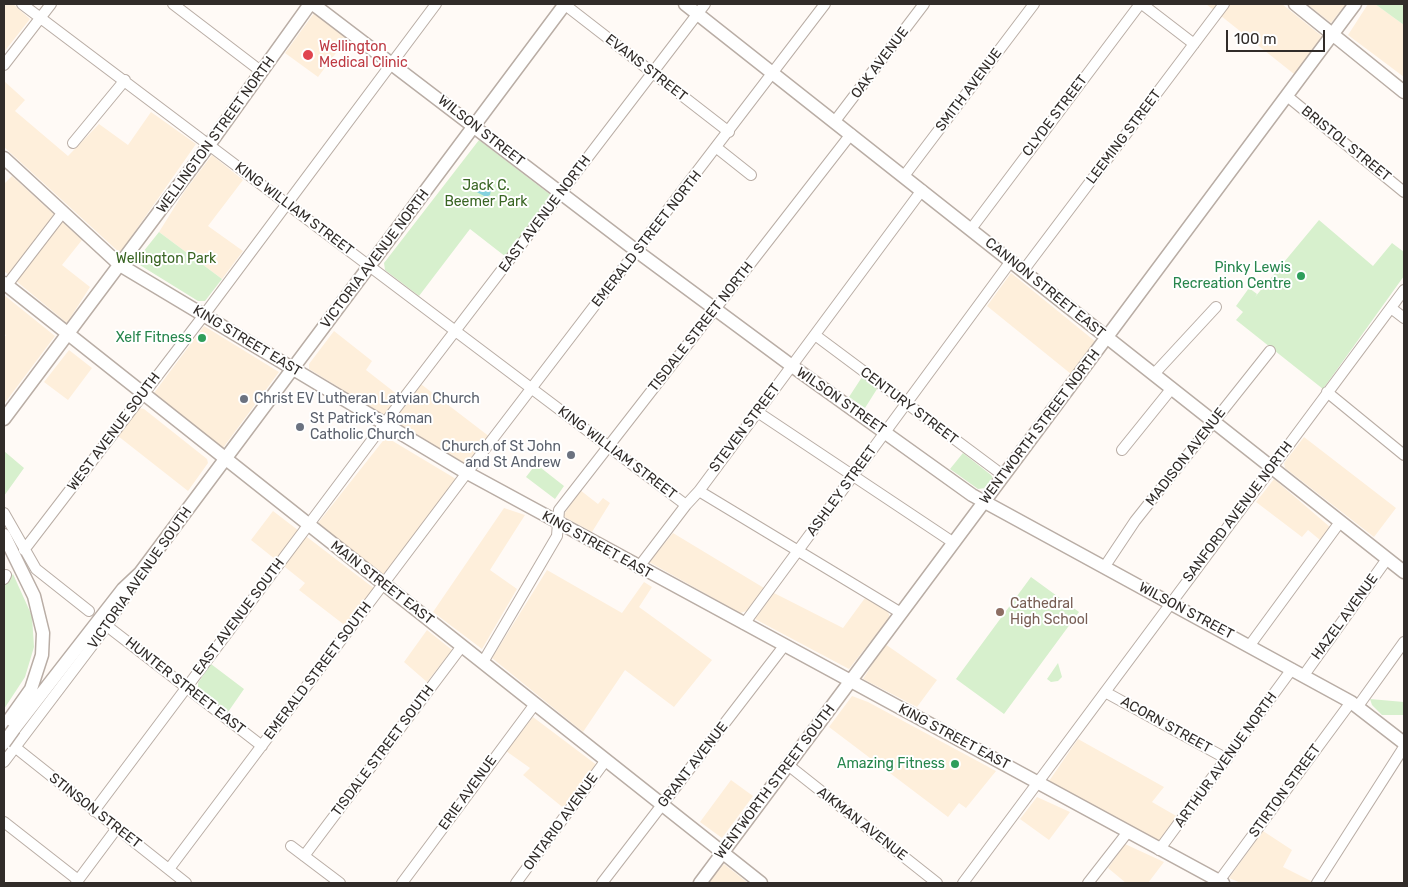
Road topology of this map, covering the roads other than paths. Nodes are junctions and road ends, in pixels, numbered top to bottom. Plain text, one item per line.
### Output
1 (22, 4) edge
2 (51, 4) edge
3 (311, 4) edge
4 (436, 4) edge
5 (564, 4) edge
6 (685, 4) edge
7 (825, 4) edge
8 (924, 4) edge
9 (1034, 4) edge
10 (1141, 4) edge
11 (1224, 4) edge
12 (1295, 4) edge
13 (1355, 4) edge
14 (178, 5) edge
15 (702, 9) edge
16 (41, 18) junction
17 (1333, 34) junction
18 (1194, 44) junction
19 (392, 64) junction
20 (4, 65) edge
21 (262, 72) junction
22 (653, 73) junction
23 (774, 73) junction
24 (126, 80) junction
25 (1404, 92) edge
26 (1287, 96) junction
27 (835, 121) junction
28 (474, 125) junction
29 (729, 132) junction
30 (851, 134) junction
31 (73, 143) dead end
32 (209, 145) junction
33 (717, 148) junction
34 (4, 158) edge
35 (751, 176) dead end
36 (904, 176) junction
37 (922, 190) junction
38 (1404, 192) edge
39 (561, 194) junction
40 (287, 203) junction
41 (64, 212) junction
42 (971, 229) junction
43 (638, 252) junction
44 (1011, 261) junction
45 (120, 265) junction
46 (370, 267) junction
47 (1023, 271) junction
48 (5, 284) edge
49 (1404, 290) edge
50 (1216, 307) dead end
51 (715, 308) junction
52 (1391, 308) junction
53 (204, 315) junction
54 (1404, 318) edge
55 (456, 332) junction
56 (68, 335) junction
57 (815, 335) junction
58 (1107, 338) junction
59 (1270, 351) dead end
60 (792, 366) junction
61 (293, 369) junction
62 (1154, 374) junction
63 (532, 388) junction
64 (1172, 388) junction
65 (1327, 392) junction
66 (142, 395) junction
67 (906, 403) junction
68 (756, 411) junction
69 (4, 418) edge
70 (1214, 422) junction
71 (384, 424) junction
72 (885, 432) junction
73 (608, 446) junction
74 (1122, 450) dead end
75 (1404, 455) edge
76 (225, 460) junction
77 (1272, 467) junction
78 (466, 473) junction
79 (853, 476) junction
80 (1004, 476) junction
81 (698, 491) junction
82 (984, 502) junction
83 (686, 505) junction
84 (4, 514) edge
85 (1340, 522) junction
86 (557, 523) junction
87 (309, 526) junction
88 (4, 535) edge
89 (954, 544) junction
90 (4, 548) edge
91 (24, 550) junction
92 (798, 551) junction
93 (1387, 559) junction
94 (1105, 566) junction
95 (638, 568) junction
96 (1404, 572) edge
97 (140, 574) junction
98 (24, 575) junction
99 (384, 585) junction
100 (1171, 603) junction
101 (90, 611) dead end
102 (901, 613) junction
103 (744, 624) junction
104 (107, 626) junction
105 (1404, 642) edge
106 (1250, 645) junction
107 (462, 646) junction
108 (784, 646) junction
109 (482, 662) junction
110 (1298, 672) junction
111 (851, 682) junction
112 (187, 688) junction
113 (1105, 692) junction
114 (535, 704) junction
115 (1354, 704) junction
116 (9, 728) edge
117 (4, 741) edge
118 (1404, 743) edge
119 (262, 746) junction
120 (1404, 747) edge
121 (16, 748) junction
122 (1227, 759) junction
123 (606, 760) junction
124 (4, 762) edge
125 (788, 765) junction
126 (1037, 783) junction
127 (663, 806) junction
128 (94, 810) junction
129 (4, 822) edge
130 (117, 828) junction
131 (1127, 833) junction
132 (291, 846) dead end
133 (1160, 850) junction
134 (723, 853) junction
135 (304, 856) junction
136 (169, 869) junction
137 (77, 882) edge
138 (183, 882) edge
139 (1221, 882) edge
140 (340, 883) edge
141 (402, 883) edge
142 (516, 883) edge
143 (602, 883) edge
144 (700, 883) edge
145 (761, 883) edge
146 (937, 883) edge
147 (962, 883) edge
148 (1088, 883) edge
149 (1317, 883) edge

1 - 16 street, KING WILLIAM STREET
2 - 16 street
3 - 19 main road, WILSON STREET
3 - 21 main road, WELLINGTON STREET NORTH
4 - 19 street, WEST AVENUE SOUTH
5 - 22 street, EVANS STREET
5 - 28 main road, VICTORIA AVENUE NORTH
6 - 15 main road, CANNON STREET EAST
7 - 23 street, EMERALD STREET NORTH
8 - 27 street, OAK AVENUE
9 - 36 street, SMITH AVENUE
10 - 18 street
10 - 42 street, CLYDE STREET
11 - 18 street, LEEMING STREET
12 - 17 main road
13 - 17 main road, WENTWORTH STREET NORTH
14 - 21 street
15 - 22 street, EAST AVENUE NORTH
15 - 23 main road, CANNON STREET EAST
16 - 20 street
16 - 24 street, KING WILLIAM STREET
17 - 25 main road
17 - 26 main road, WENTWORTH STREET NORTH
18 - 47 street, LEEMING STREET
19 - 28 main road, WILSON STREET
19 - 40 street, WEST AVENUE SOUTH
21 - 32 main road, WELLINGTON STREET NORTH
22 - 29 street, EVANS STREET
22 - 39 street, EAST AVENUE NORTH
23 - 27 main road, CANNON STREET EAST
23 - 29 street, EMERALD STREET NORTH
24 - 31 street
24 - 32 street, KING WILLIAM STREET
26 - 38 street, BRISTOL STREET
26 - 58 main road, WENTWORTH STREET NORTH
27 - 30 main road, CANNON STREET EAST
28 - 39 main road, WILSON STREET
28 - 46 main road, VICTORIA AVENUE NORTH
29 - 33 street, EMERALD STREET NORTH
30 - 36 main road, CANNON STREET EAST
30 - 51 street, TISDALE STREET NORTH
32 - 40 street, KING WILLIAM STREET
32 - 45 main road, WELLINGTON STREET NORTH
33 - 35 street
33 - 43 street, EMERALD STREET NORTH
34 - 41 main road, KING STREET EAST
36 - 37 main road, CANNON STREET EAST
37 - 42 main road, CANNON STREET EAST
37 - 57 street, STEVEN STREET
39 - 43 main road, WILSON STREET
39 - 55 street, EAST AVENUE NORTH
40 - 46 street, KING WILLIAM STREET
40 - 53 street, WEST AVENUE SOUTH
41 - 45 main road, KING STREET EAST
41 - 48 street
42 - 44 main road, CANNON STREET EAST
43 - 51 main road, WILSON STREET
43 - 63 street, EMERALD STREET NORTH
44 - 47 main road, CANNON STREET EAST
44 - 67 street, ASHLEY STREET
45 - 53 main road, KING STREET EAST
45 - 56 main road, WELLINGTON STREET NORTH
46 - 55 street, KING WILLIAM STREET
46 - 61 main road, VICTORIA AVENUE NORTH
47 - 58 main road, CANNON STREET EAST
48 - 56 main road, MAIN STREET EAST
49 - 52 street, SANFORD AVENUE NORTH
50 - 62 street
51 - 60 main road, WILSON STREET
51 - 73 street, TISDALE STREET NORTH
52 - 54 street
52 - 65 street, SANFORD AVENUE NORTH
53 - 61 main road, KING STREET EAST
53 - 66 street, WEST AVENUE SOUTH
55 - 63 street, KING WILLIAM STREET
55 - 71 street, EAST AVENUE NORTH
56 - 66 main road, MAIN STREET EAST
56 - 69 main road, WELLINGTON STREET NORTH
57 - 60 street, STEVEN STREET
57 - 67 street, CENTURY STREET
58 - 62 main road, CANNON STREET EAST
58 - 80 main road, WENTWORTH STREET NORTH
59 - 70 street, MADISON AVENUE
60 - 68 street, STEVEN STREET
60 - 72 main road, WILSON STREET
61 - 71 main road, KING STREET EAST
61 - 76 main road, VICTORIA AVENUE SOUTH
62 - 64 main road, CANNON STREET EAST
63 - 73 street, KING WILLIAM STREET
63 - 78 street, EMERALD STREET NORTH
64 - 70 main road, CANNON STREET EAST
64 - 74 street
65 - 75 street
65 - 77 street, SANFORD AVENUE NORTH
66 - 76 main road, MAIN STREET EAST
66 - 91 street, WEST AVENUE SOUTH
67 - 72 street, ASHLEY STREET
67 - 80 street, CENTURY STREET
68 - 79 street
68 - 81 street, STEVEN STREET
70 - 77 main road, CANNON STREET EAST
70 - 94 street, MADISON AVENUE
71 - 78 main road, KING STREET EAST
71 - 87 street, EAST AVENUE SOUTH
72 - 79 street, ASHLEY STREET
72 - 82 main road, WILSON STREET
73 - 83 street, KING WILLIAM STREET
73 - 86 street, TISDALE STREET NORTH
76 - 87 main road, MAIN STREET EAST
76 - 97 main road, VICTORIA AVENUE SOUTH
77 - 85 main road, CANNON STREET EAST
77 - 100 street, SANFORD AVENUE NORTH
78 - 86 main road, KING STREET EAST
78 - 99 street, EMERALD STREET SOUTH
79 - 89 street
79 - 92 street, ASHLEY STREET
80 - 82 main road, WENTWORTH STREET NORTH
81 - 83 street, STEVEN STREET
81 - 92 street, KING WILLIAM STREET
82 - 89 main road, WENTWORTH STREET NORTH
82 - 94 main road, WILSON STREET
83 - 95 street, STEVEN STREET
84 - 91 street
85 - 93 main road, CANNON STREET EAST
85 - 106 street
86 - 95 main road, KING STREET EAST
86 - 109 street
87 - 99 main road, MAIN STREET EAST
87 - 112 street, EAST AVENUE SOUTH
88 - 98 main road
89 - 102 main road, WENTWORTH STREET NORTH
90 - 98 street
91 - 101 street
92 - 102 street, KING WILLIAM STREET
92 - 103 street, ASHLEY STREET
93 - 96 main road, CANNON STREET EAST
93 - 110 street, HAZEL AVENUE
94 - 100 main road, WILSON STREET
95 - 103 main road, KING STREET EAST
97 - 104 street, VICTORIA AVENUE SOUTH
97 - 116 main road
98 - 116 main road
99 - 107 main road, MAIN STREET EAST
99 - 119 street, EMERALD STREET SOUTH
100 - 106 main road, WILSON STREET
100 - 113 street, SANFORD AVENUE NORTH
102 - 111 main road, WENTWORTH STREET NORTH
103 - 108 main road, KING STREET EAST
104 - 112 street, HUNTER STREET EAST
104 - 121 street, VICTORIA AVENUE SOUTH
105 - 115 street, STIRTON STREET
106 - 110 main road, WILSON STREET
107 - 109 main road, MAIN STREET EAST
107 - 135 street, TISDALE STREET SOUTH
108 - 111 main road, KING STREET EAST
108 - 127 street, GRANT AVENUE
109 - 114 main road, MAIN STREET EAST
110 - 115 main road, WILSON STREET
110 - 122 street, ARTHUR AVENUE NORTH
111 - 125 main road, WENTWORTH STREET SOUTH
111 - 126 main road, KING STREET EAST
112 - 119 street, HUNTER STREET EAST
112 - 128 street, EAST AVENUE SOUTH
113 - 122 street, ACORN STREET
113 - 126 street, SANFORD AVENUE NORTH
114 - 123 main road, MAIN STREET EAST
114 - 141 street, ERIE AVENUE
115 - 118 main road, WILSON STREET
115 - 139 street, STIRTON STREET
116 - 117 main road, bridge
117 - 121 street, STINSON STREET
119 - 136 street, EMERALD STREET SOUTH
120 - 149 street
121 - 124 street, VICTORIA AVENUE SOUTH
121 - 128 street, STINSON STREET
122 - 133 street, ARTHUR AVENUE NORTH
123 - 127 main road, MAIN STREET EAST
123 - 142 street, ONTARIO AVENUE
125 - 134 main road, WENTWORTH STREET SOUTH
125 - 146 street, AIKMAN AVENUE
126 - 131 main road, KING STREET EAST
126 - 147 street, SANFORD AVENUE NORTH
127 - 134 main road, MAIN STREET EAST
127 - 143 street, GRANT AVENUE
128 - 130 street, STINSON STREET
129 - 137 street
130 - 136 street, STINSON STREET
130 - 137 street
131 - 133 main road, KING STREET EAST
131 - 148 street
132 - 135 street
133 - 139 main road, KING STREET EAST
134 - 144 main road, WENTWORTH STREET SOUTH
134 - 145 main road, MAIN STREET EAST
135 - 140 street
136 - 138 street, STINSON STREET

